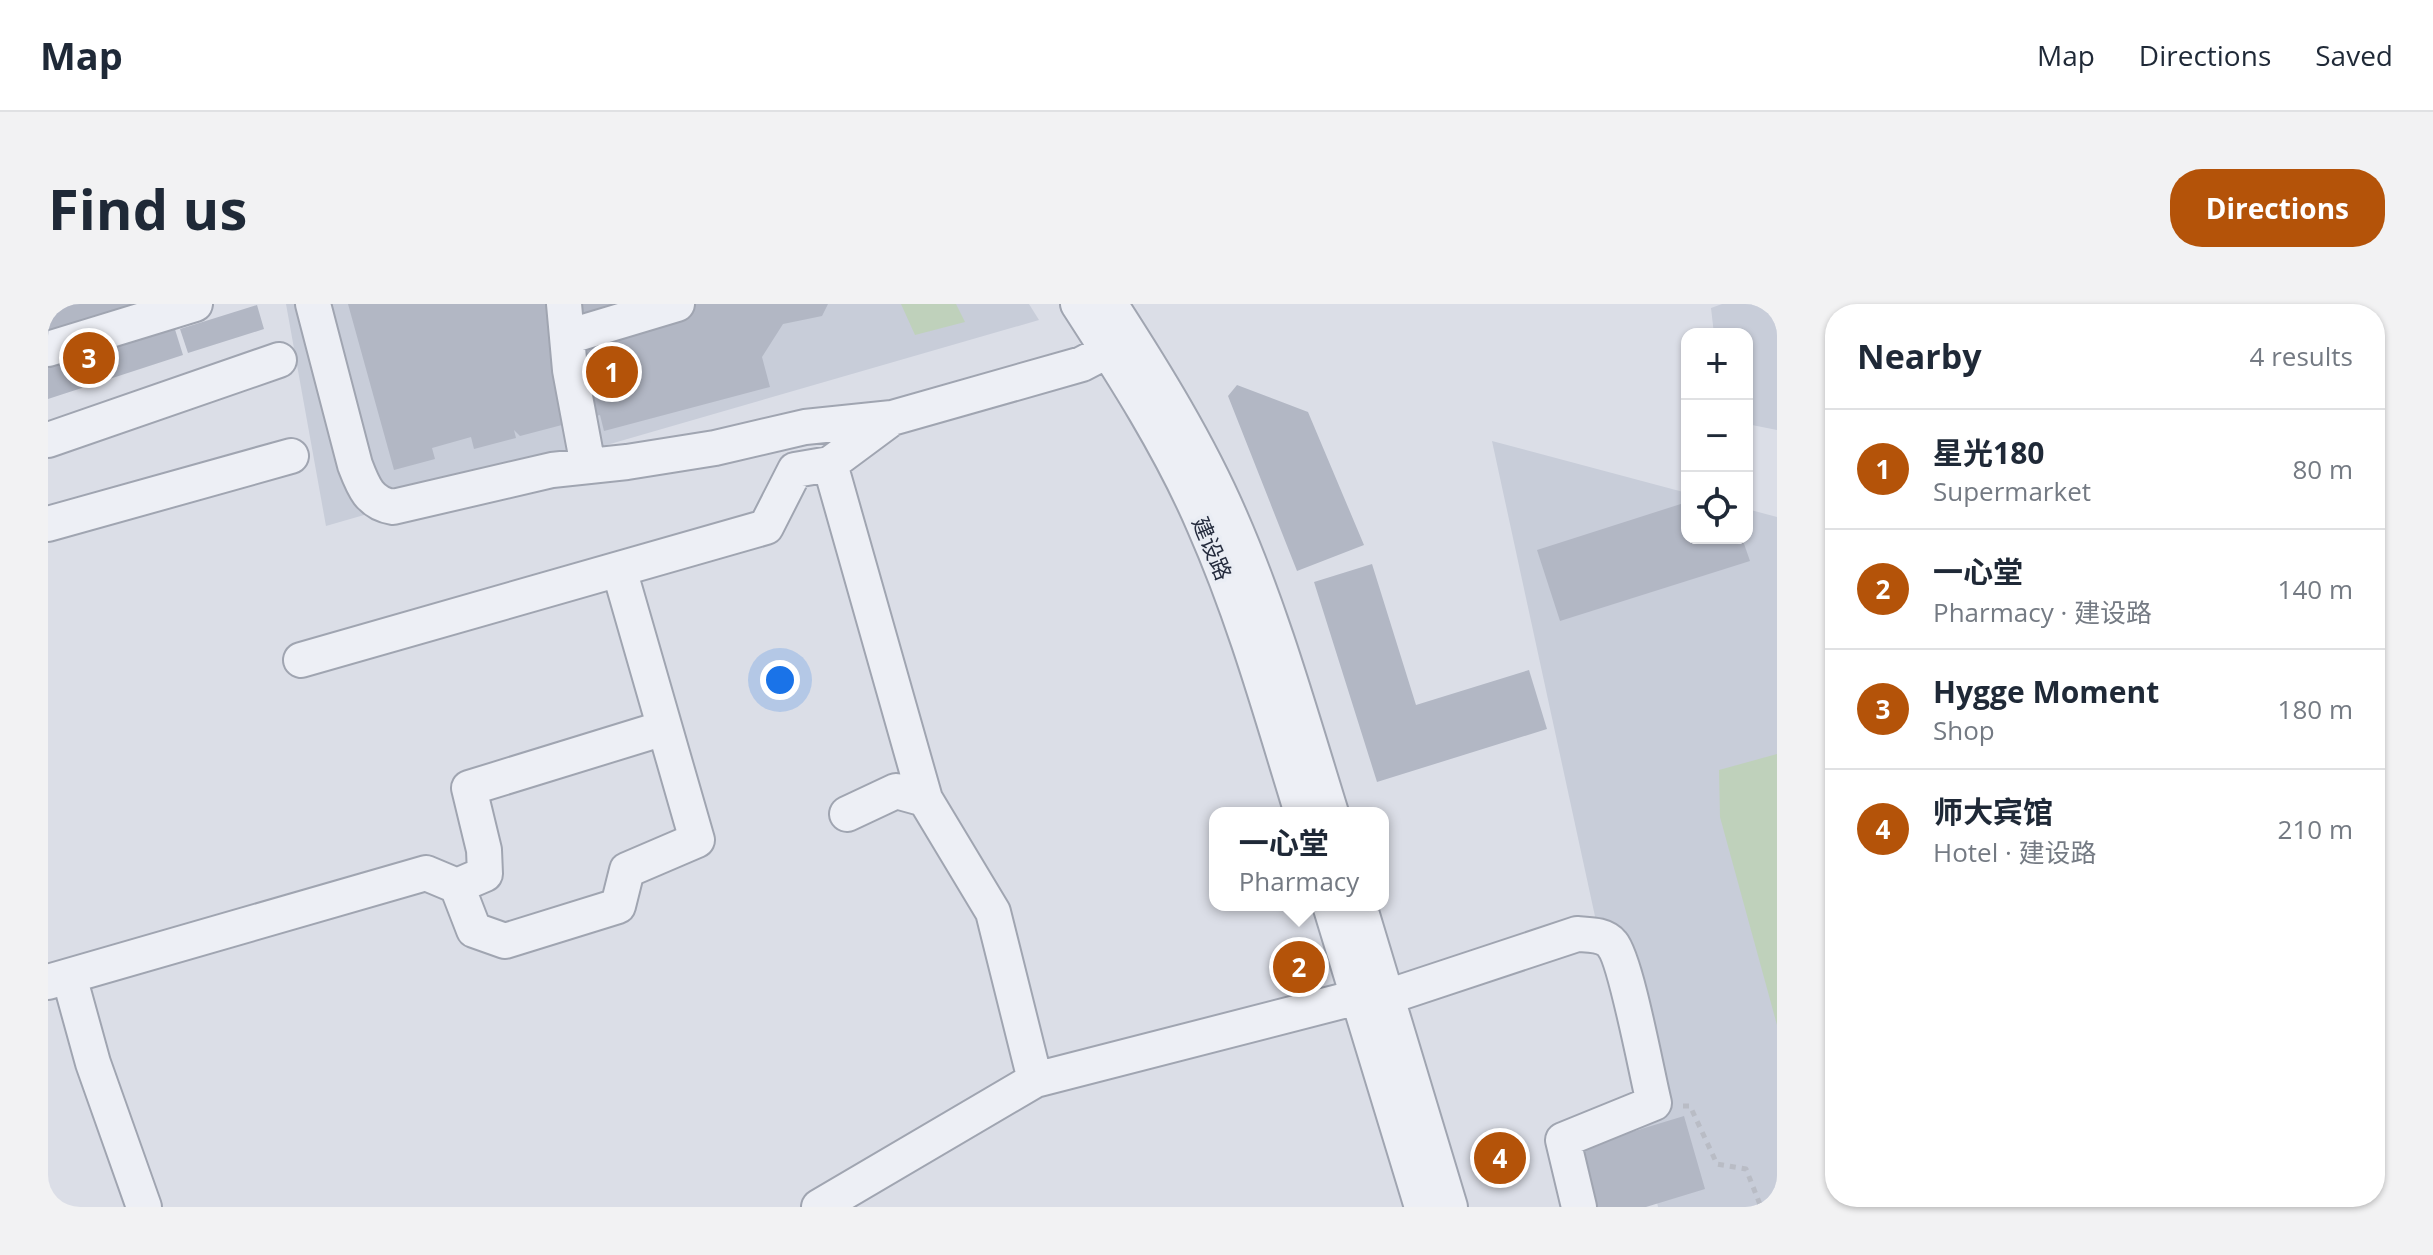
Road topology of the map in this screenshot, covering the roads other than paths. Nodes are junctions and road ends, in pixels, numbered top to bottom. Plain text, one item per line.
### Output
1 (195, 304) edge
2 (313, 304) edge
3 (677, 304) edge
4 (1078, 304) edge
5 (1110, 304) edge
6 (565, 320) edge
7 (48, 349) edge
8 (1107, 351) junction
9 (279, 360) dead end
10 (892, 418) junction
11 (48, 440) edge
12 (291, 456) dead end
13 (830, 464) junction
14 (588, 466) junction
15 (48, 524) edge
16 (619, 569) junction
17 (301, 660) dead end
18 (664, 728) junction
19 (925, 799) junction
20 (1300, 807) edge
21 (1329, 807) edge
22 (847, 814) dead end
23 (457, 886) junction
24 (1333, 911) edge
25 (1360, 911) edge
26 (58, 979) edge
27 (1372, 997) junction
28 (1035, 1080) junction
29 (144, 1207) edge
30 (819, 1207) edge
31 (1422, 1207) edge
32 (1450, 1207) edge
33 (1579, 1207) edge

1 - 7 street
2 - 14 street
3 - 6 street
4 - 8 street, 建设路
5 - 21 street, 建设路
6 - 14 street
8 - 10 street
8 - 20 street, 建设路
9 - 11 street
10 - 13 street
10 - 14 street
12 - 15 street
13 - 16 street
13 - 19 street
16 - 17 street
16 - 18 street
18 - 23 street
18 - 23 street
19 - 22 street
19 - 28 street
23 - 26 street
24 - 27 street
25 - 27 street
26 - 29 street
27 - 28 street
27 - 31 street
27 - 32 street
27 - 33 street
28 - 30 street

